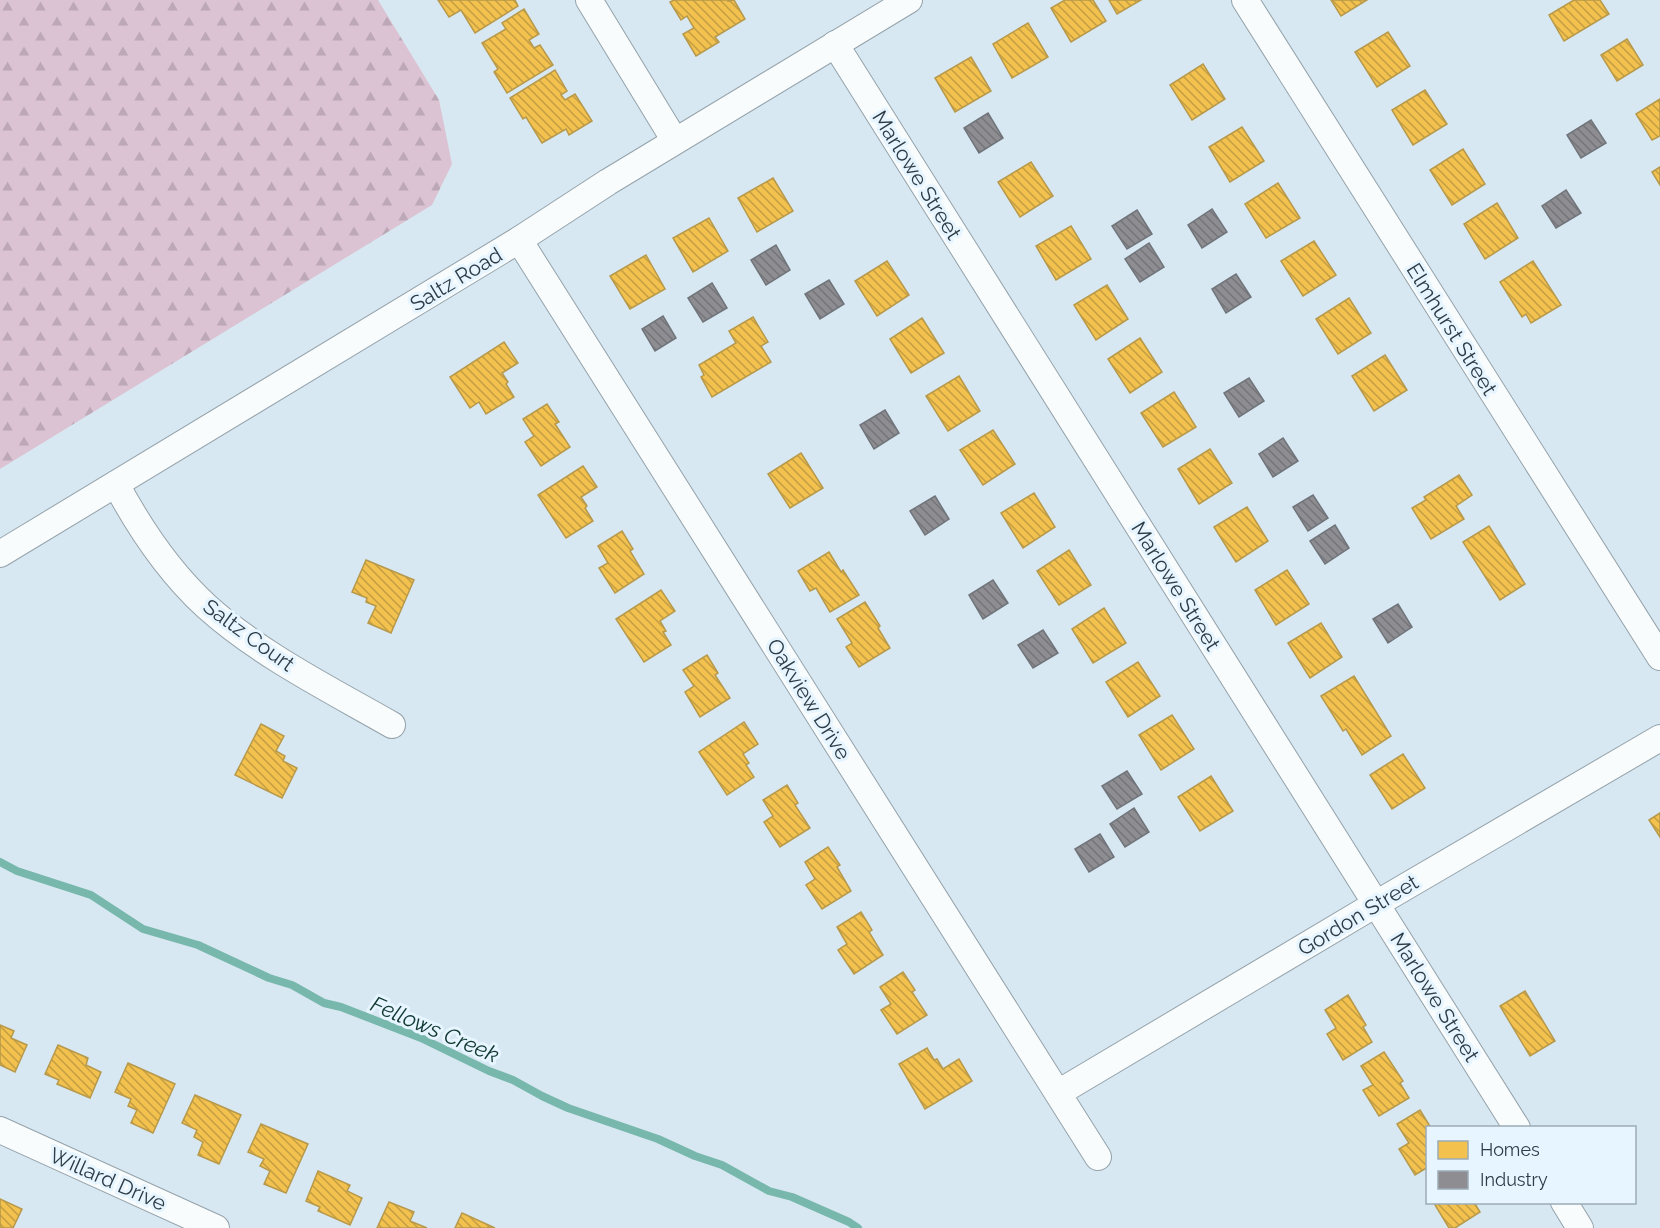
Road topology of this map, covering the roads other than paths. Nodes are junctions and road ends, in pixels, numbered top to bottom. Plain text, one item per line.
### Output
1 (589, 0) edge
2 (909, 0) edge
3 (1245, 0) edge
4 (835, 44) junction
5 (675, 141) junction
6 (519, 240) junction
7 (116, 484) junction
8 (0, 554) edge
9 (1660, 657) edge
10 (392, 724) dead end
11 (1660, 738) edge
12 (1376, 904) junction
13 (1058, 1093) junction
14 (1516, 1126) edge
15 (0, 1130) edge
16 (1098, 1157) dead end
17 (1565, 1204) edge
18 (216, 1228) edge
19 (1580, 1228) edge

1 - 5 street
2 - 4 street, Saltz Road
3 - 9 street, Elmhurst Street
4 - 5 street, Saltz Road
4 - 12 street, Marlowe Street
5 - 6 street, Saltz Road
6 - 7 street, Saltz Road
6 - 13 street, Oakview Drive
7 - 8 street, Saltz Road
7 - 10 street, Saltz Court
11 - 12 street, Gordon Street
12 - 13 street, Gordon Street
12 - 14 street, Marlowe Street
13 - 16 street, Oakview Drive
15 - 18 street, Willard Drive
17 - 19 street

